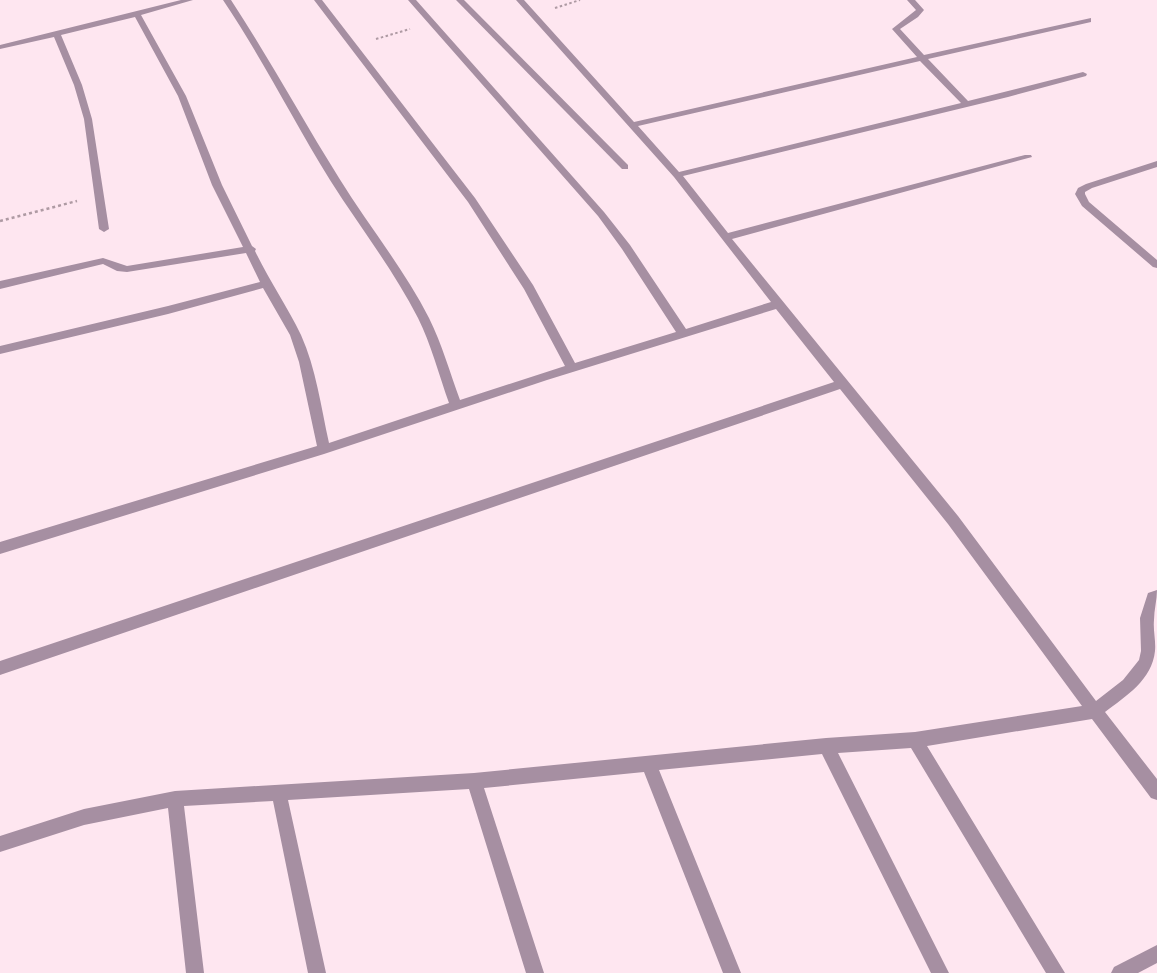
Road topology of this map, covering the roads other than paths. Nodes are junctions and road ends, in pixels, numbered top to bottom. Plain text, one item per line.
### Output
1 (189, 0) edge
2 (227, 0) edge
3 (318, 0) edge
4 (412, 0) edge
5 (460, 0) edge
6 (520, 0) edge
7 (911, 0) edge
8 (137, 14) junction
9 (1088, 20) dead end
10 (57, 34) junction
11 (0, 47) edge
12 (920, 58) junction
13 (1083, 74) dead end
14 (966, 104) junction
15 (632, 125) junction
16 (1028, 157) dead end
17 (1157, 164) edge
18 (624, 167) dead end
19 (677, 175) junction
20 (104, 228) dead end
21 (726, 237) junction
22 (250, 250) junction
23 (1157, 265) edge
24 (266, 284) junction
25 (0, 285) edge
26 (778, 304) junction
27 (683, 333) junction
28 (0, 350) edge
29 (572, 368) junction
30 (843, 383) junction
31 (456, 406) junction
32 (324, 449) junction
33 (0, 548) edge
34 (1157, 596) edge
35 (0, 668) edge
36 (1094, 711) junction
37 (915, 740) junction
38 (826, 746) junction
39 (648, 763) junction
40 (474, 781) junction
41 (1157, 792) edge
42 (279, 793) junction
43 (175, 799) junction
44 (0, 844) edge
45 (1157, 954) edge
46 (194, 973) edge
47 (316, 973) edge
48 (535, 973) edge
49 (732, 973) edge
50 (940, 973) edge
51 (1056, 973) edge
52 (1120, 973) edge

1 - 8 street
2 - 31 street
3 - 29 street
4 - 27 street
5 - 18 street
6 - 15 street
7 - 12 street
8 - 10 street
8 - 22 street
9 - 12 street
10 - 11 street
10 - 20 street
12 - 14 street
12 - 15 street
13 - 14 street
14 - 19 street
15 - 19 street
16 - 21 street
17 - 23 street
19 - 21 street
21 - 26 street
22 - 24 street
22 - 25 street
24 - 28 street
24 - 32 street
26 - 27 street
26 - 30 street
27 - 29 street
29 - 31 street
30 - 35 street
30 - 36 street
31 - 32 street
32 - 33 street
34 - 36 street
36 - 37 street
36 - 41 street
37 - 38 street
37 - 51 street
38 - 39 street
38 - 50 street
39 - 40 street
39 - 49 street
40 - 42 street
40 - 48 street
42 - 43 street
42 - 47 street
43 - 44 street
43 - 46 street
45 - 52 street

